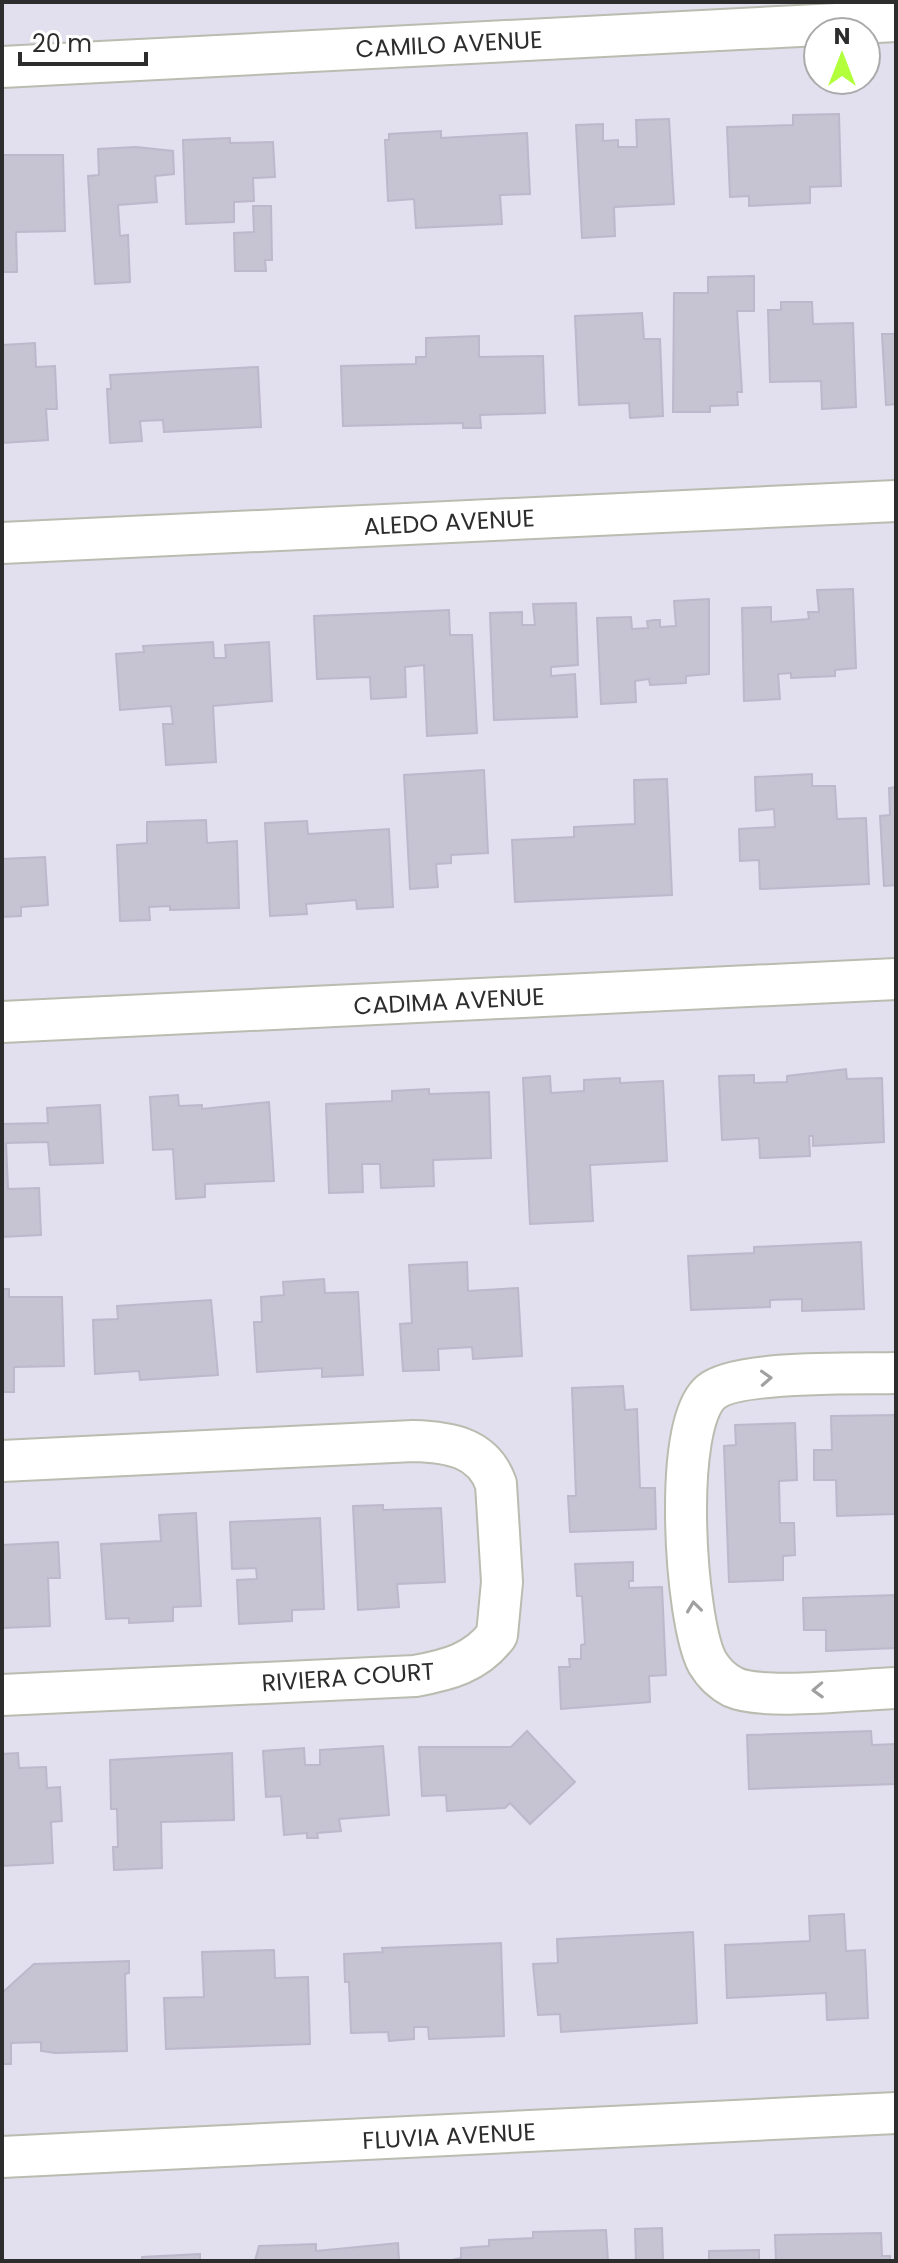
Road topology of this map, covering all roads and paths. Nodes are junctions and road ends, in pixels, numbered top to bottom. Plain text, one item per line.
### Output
1 (896, 21) edge
2 (2, 67) edge
3 (896, 501) edge
4 (2, 543) edge
5 (896, 979) edge
6 (2, 1022) edge
7 (896, 1373) edge
8 (2, 1461) edge
9 (896, 1688) edge
10 (2, 1695) edge
11 (896, 2113) edge
12 (2, 2157) edge

1 - 2 street, CAMILO AVENUE
3 - 4 street, ALEDO AVENUE
5 - 6 street, CADIMA AVENUE
9 -> 7 street
8 - 10 street, RIVIERA COURT
11 - 12 street, FLUVIA AVENUE

